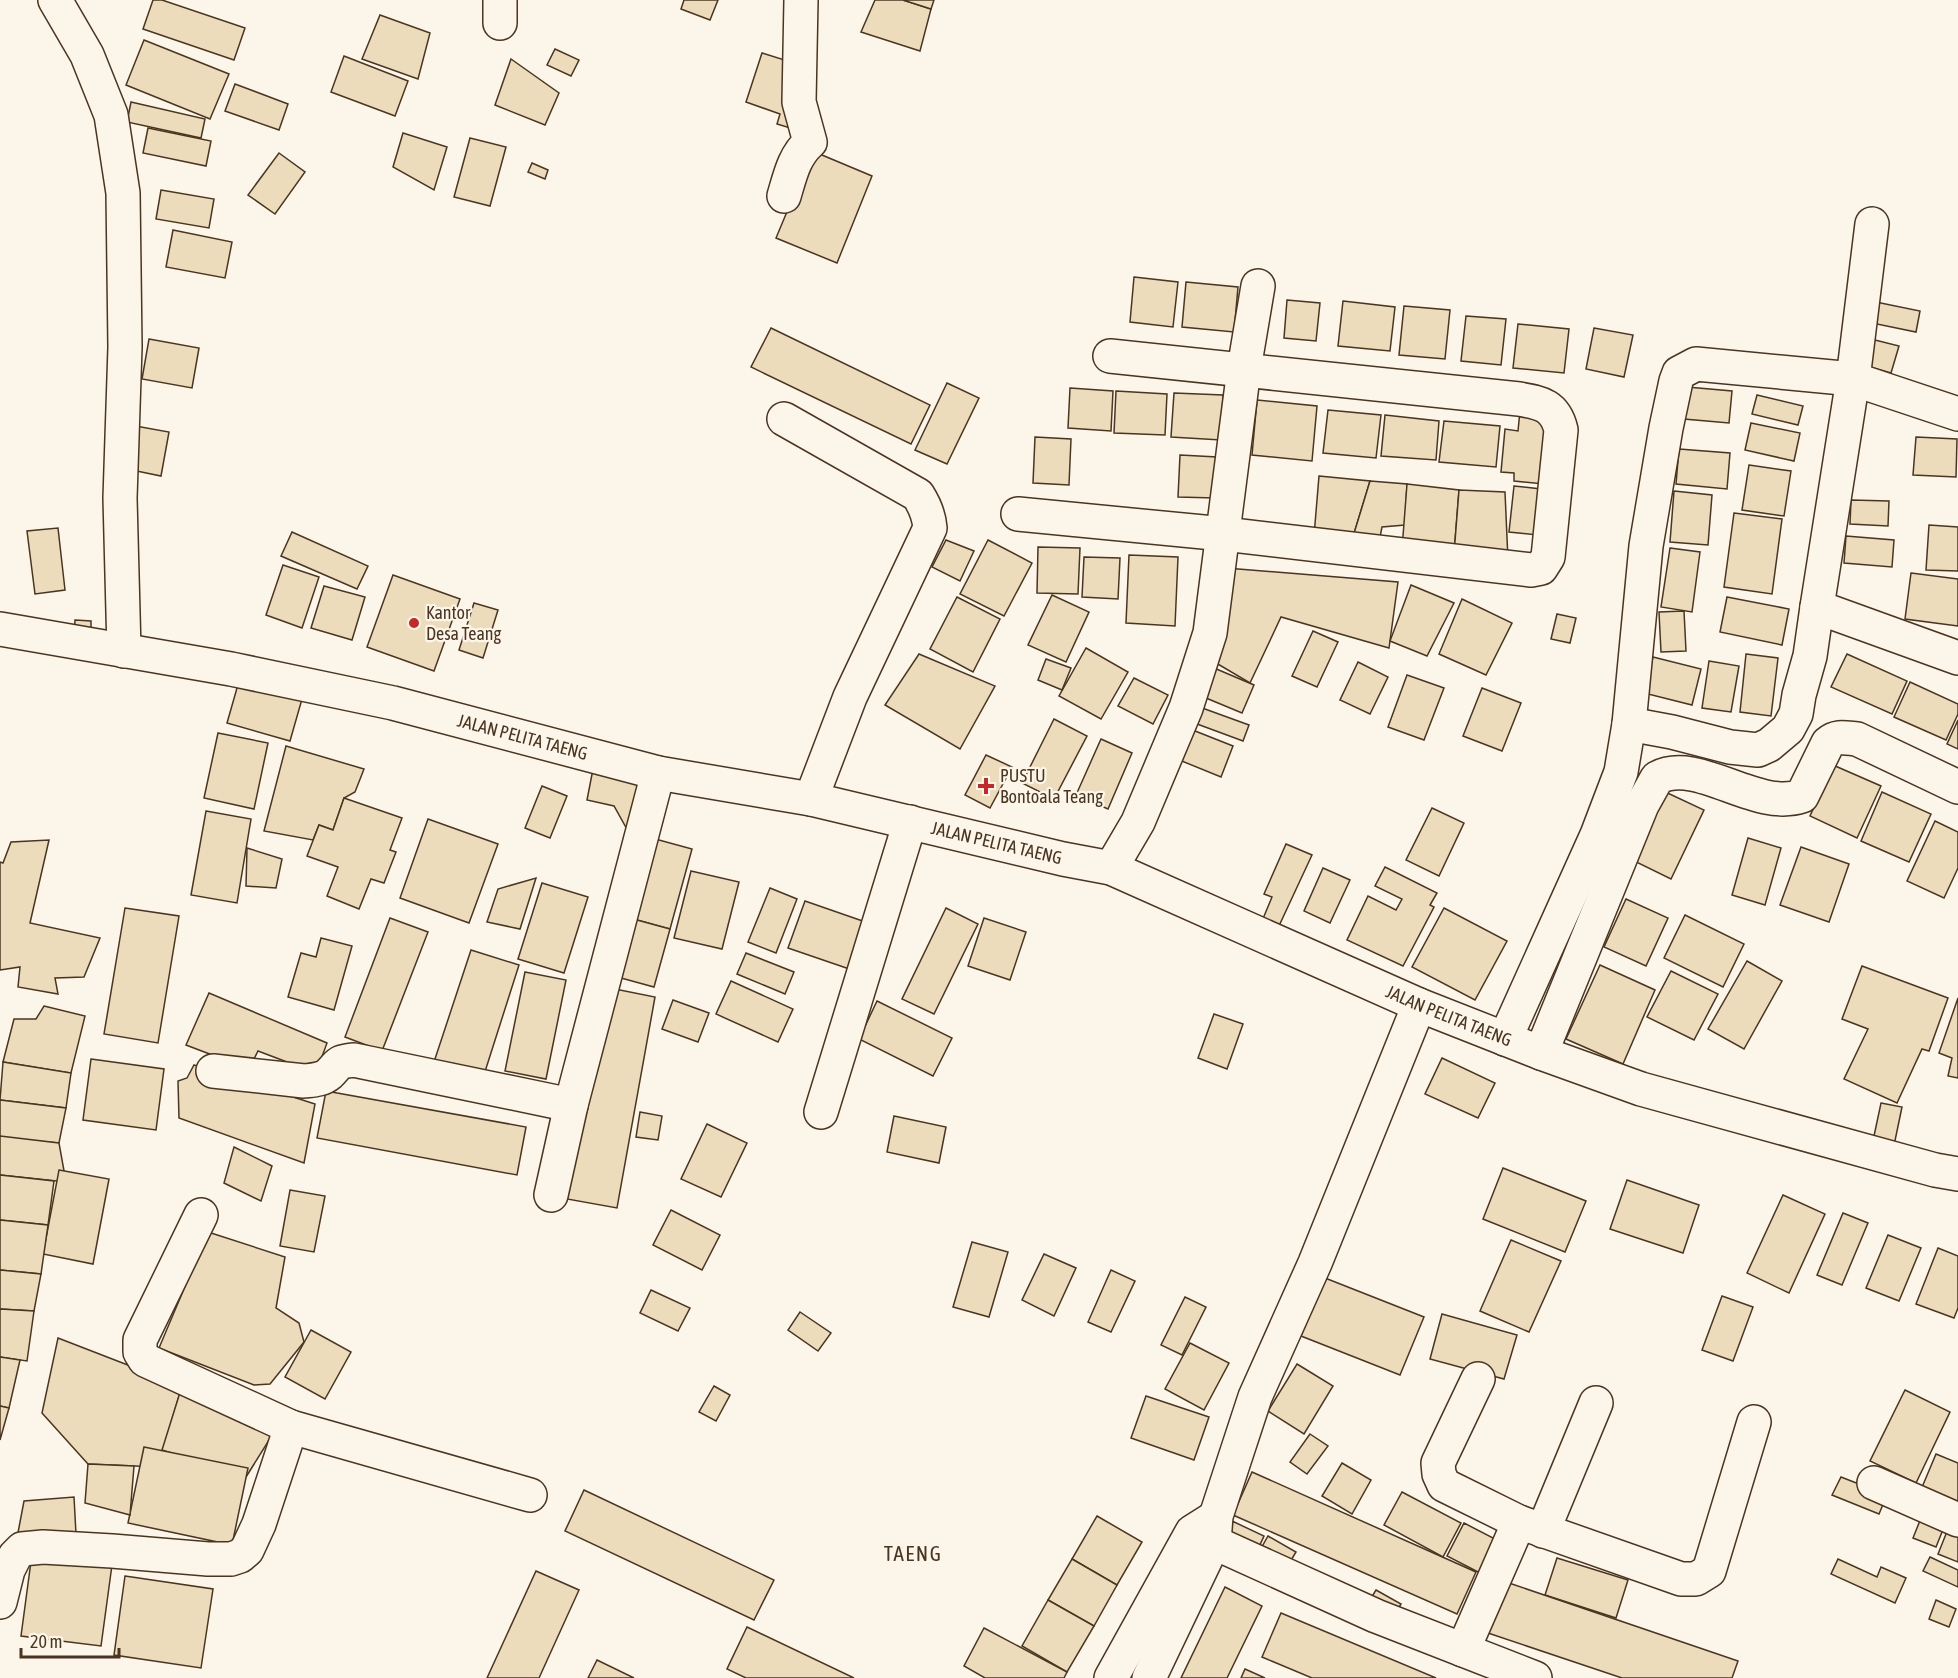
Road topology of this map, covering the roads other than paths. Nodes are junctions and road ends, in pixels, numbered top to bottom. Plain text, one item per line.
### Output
1 (55, 0) edge
2 (801, 0) edge
3 (783, 196) dead end
4 (1872, 224) dead end
5 (1258, 286) dead end
6 (1110, 356) dead end
7 (1244, 369) junction
8 (1852, 379) junction
9 (1958, 414) edge
10 (784, 419) dead end
11 (1017, 514) dead end
12 (1224, 534) junction
13 (1817, 607) junction
14 (0, 629) edge
15 (124, 651) junction
16 (1958, 658) edge
17 (1629, 724) junction
18 (658, 773) junction
19 (1958, 787) edge
20 (811, 800) junction
21 (910, 822) junction
22 (1112, 868) junction
23 (1419, 1005) junction
24 (1504, 1039) junction
25 (1541, 1053) junction
26 (213, 1071) dead end
27 (571, 1105) junction
28 (821, 1112) dead end
29 (1958, 1174) edge
30 (551, 1195) dead end
31 (201, 1215) dead end
32 (1478, 1379) dead end
33 (1596, 1403) dead end
34 (1754, 1422) dead end
35 (291, 1426) junction
36 (1874, 1483) dead end
37 (530, 1495) dead end
38 (1958, 1520) edge
39 (1531, 1526) junction
40 (1207, 1530) junction
41 (0, 1602) edge
42 (1463, 1650) junction
43 (1111, 1678) edge
44 (1149, 1678) edge
45 (1535, 1678) edge

1 - 15 street
2 - 3 street
4 - 8 street
5 - 7 street
6 - 7 street
7 - 12 street
7 - 12 street
8 - 9 street
8 - 13 street
8 - 17 street
10 - 20 street
11 - 12 street
12 - 22 street
13 - 16 street
13 - 17 street
14 - 15 street, JALAN PELITA TAENG
15 - 18 street, JALAN PELITA TAENG
17 - 24 street
18 - 20 street, JALAN PELITA TAENG
18 - 27 street
19 - 25 street
20 - 21 street, JALAN PELITA TAENG
21 - 22 street, JALAN PELITA TAENG
21 - 28 street
22 - 23 street, JALAN PELITA TAENG
23 - 24 street, JALAN PELITA TAENG
23 - 40 street
24 - 25 street, JALAN PELITA TAENG
25 - 29 street, JALAN PELITA TAENG
26 - 27 street
27 - 30 street
31 - 35 street
32 - 39 street
33 - 39 street
34 - 39 street
35 - 37 street
35 - 41 street
36 - 38 street
39 - 42 street
40 - 42 street
40 - 43 street
40 - 44 street
42 - 45 street

